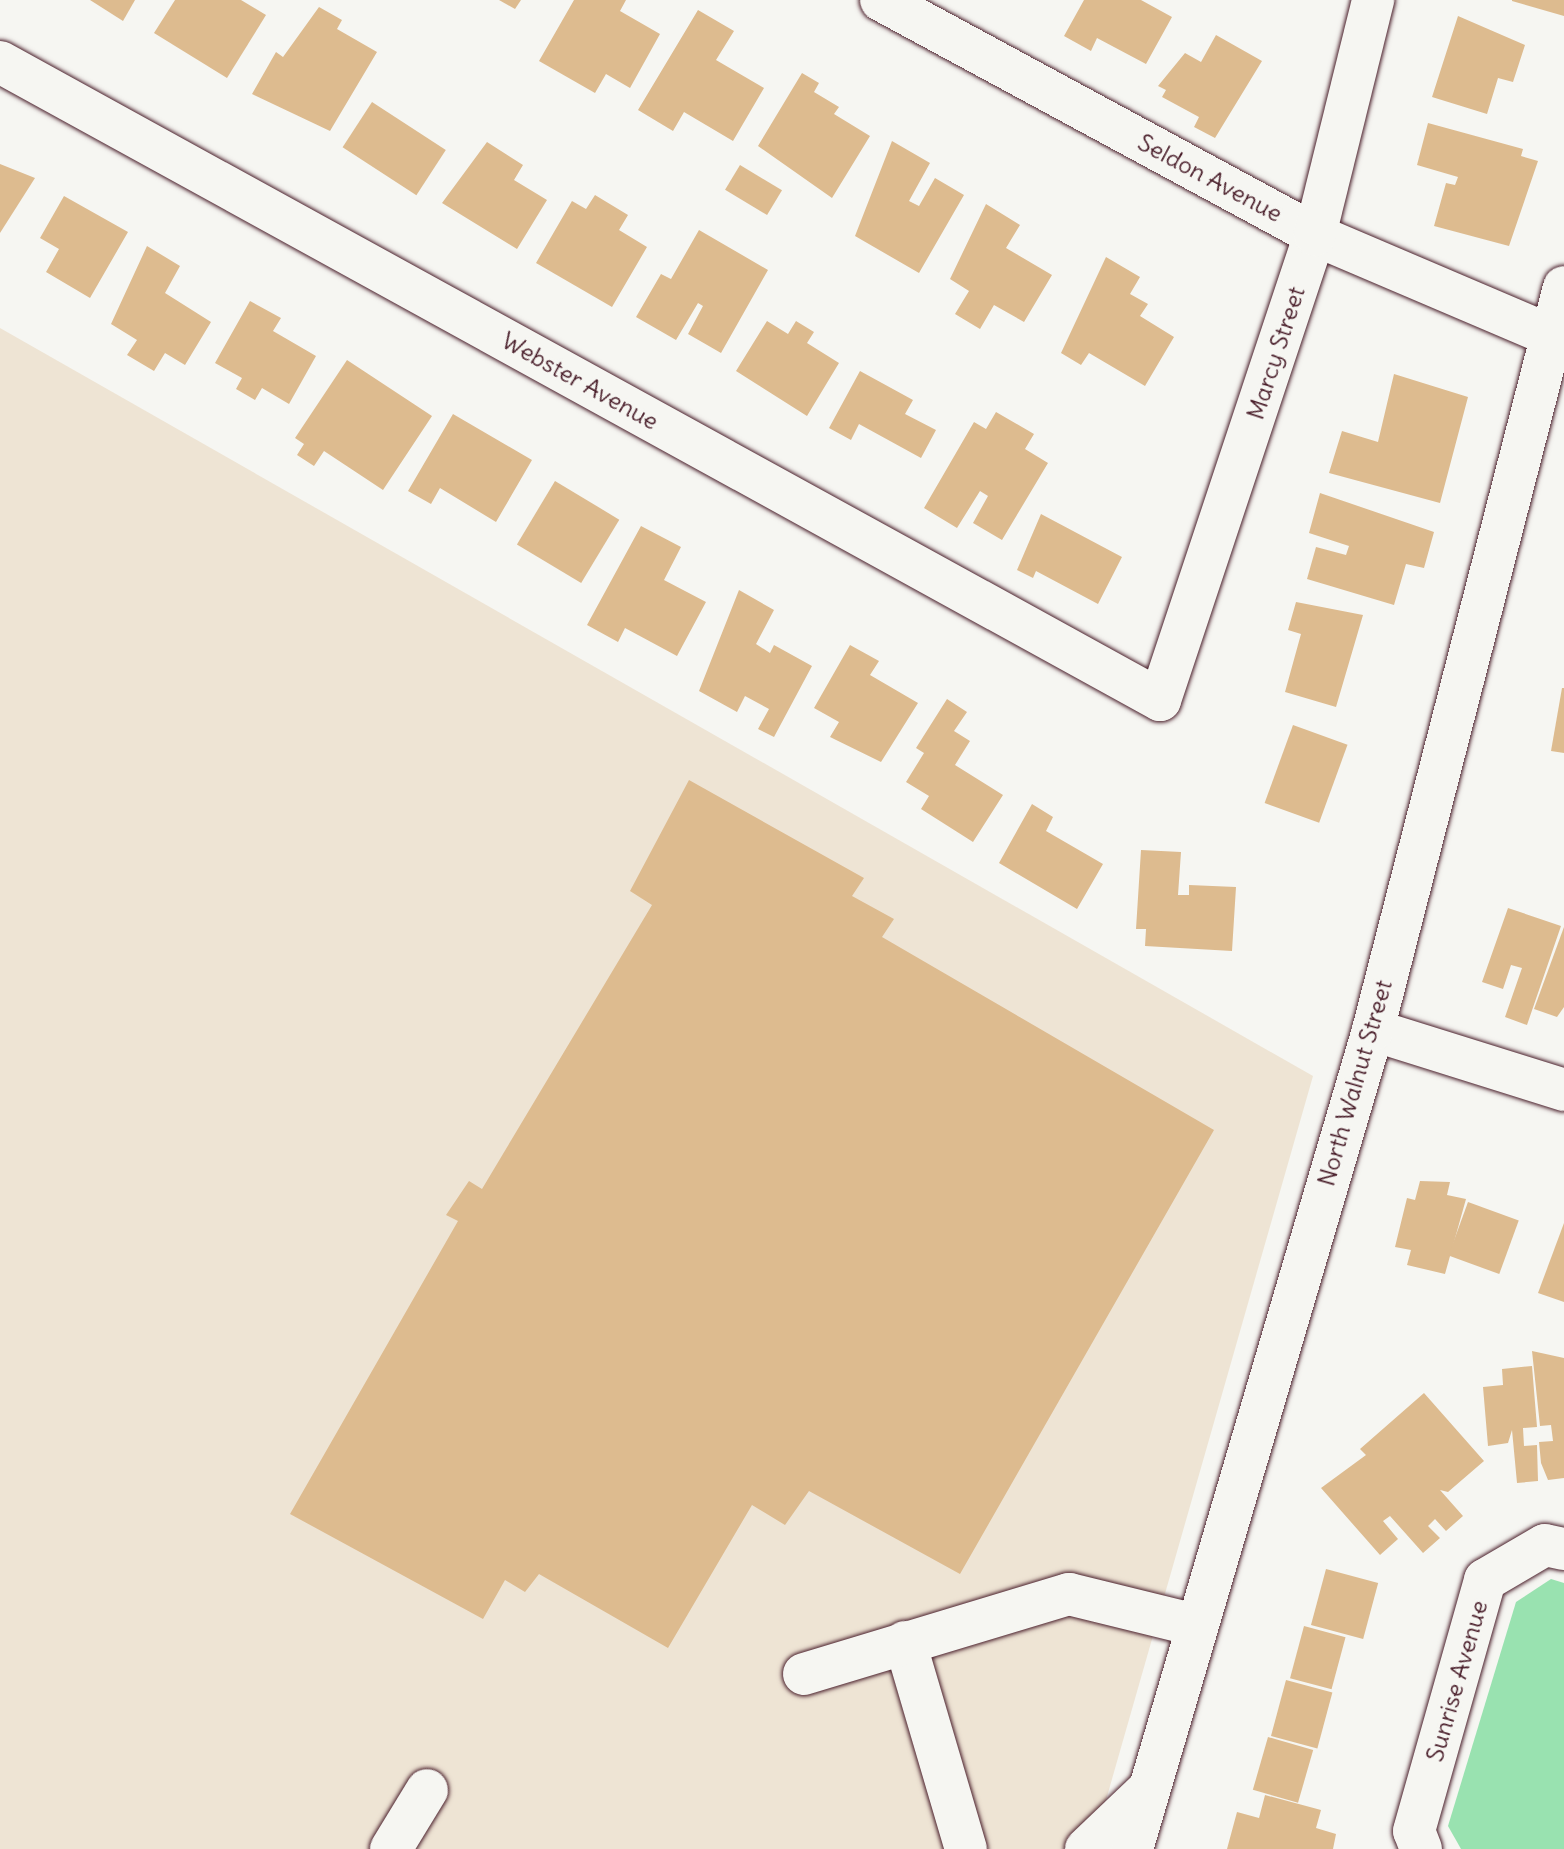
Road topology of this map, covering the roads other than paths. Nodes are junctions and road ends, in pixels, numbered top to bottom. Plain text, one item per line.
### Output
1 (881, 0) edge
2 (1373, 0) edge
3 (0, 62) edge
4 (1315, 235) junction
5 (1564, 287) edge
6 (1550, 335) junction
7 (1160, 700) joint
8 (1373, 1030) junction
9 (1564, 1090) edge
10 (1555, 1547) edge
11 (1195, 1625) junction
12 (905, 1642) junction
13 (804, 1674) dead end
14 (1149, 1789) junction
15 (427, 1790) dead end
16 (396, 1846) edge
17 (966, 1849) edge
18 (1086, 1849) edge
19 (1132, 1849) edge
20 (1421, 1849) edge

1 - 4 street, Seldon Avenue
2 - 4 street, Marcy Street
3 - 7 street, Webster Avenue
4 - 6 street, Seldon Avenue
4 - 7 street, Marcy Street
5 - 6 street, North Walnut Street
6 - 8 street, North Walnut Street
8 - 9 street
8 - 11 street, North Walnut Street
10 - 20 street, Sunrise Avenue
11 - 12 street
11 - 14 street, North Walnut Street
12 - 13 street
12 - 17 street
14 - 18 street
14 - 19 street, North Walnut Street
15 - 16 street

